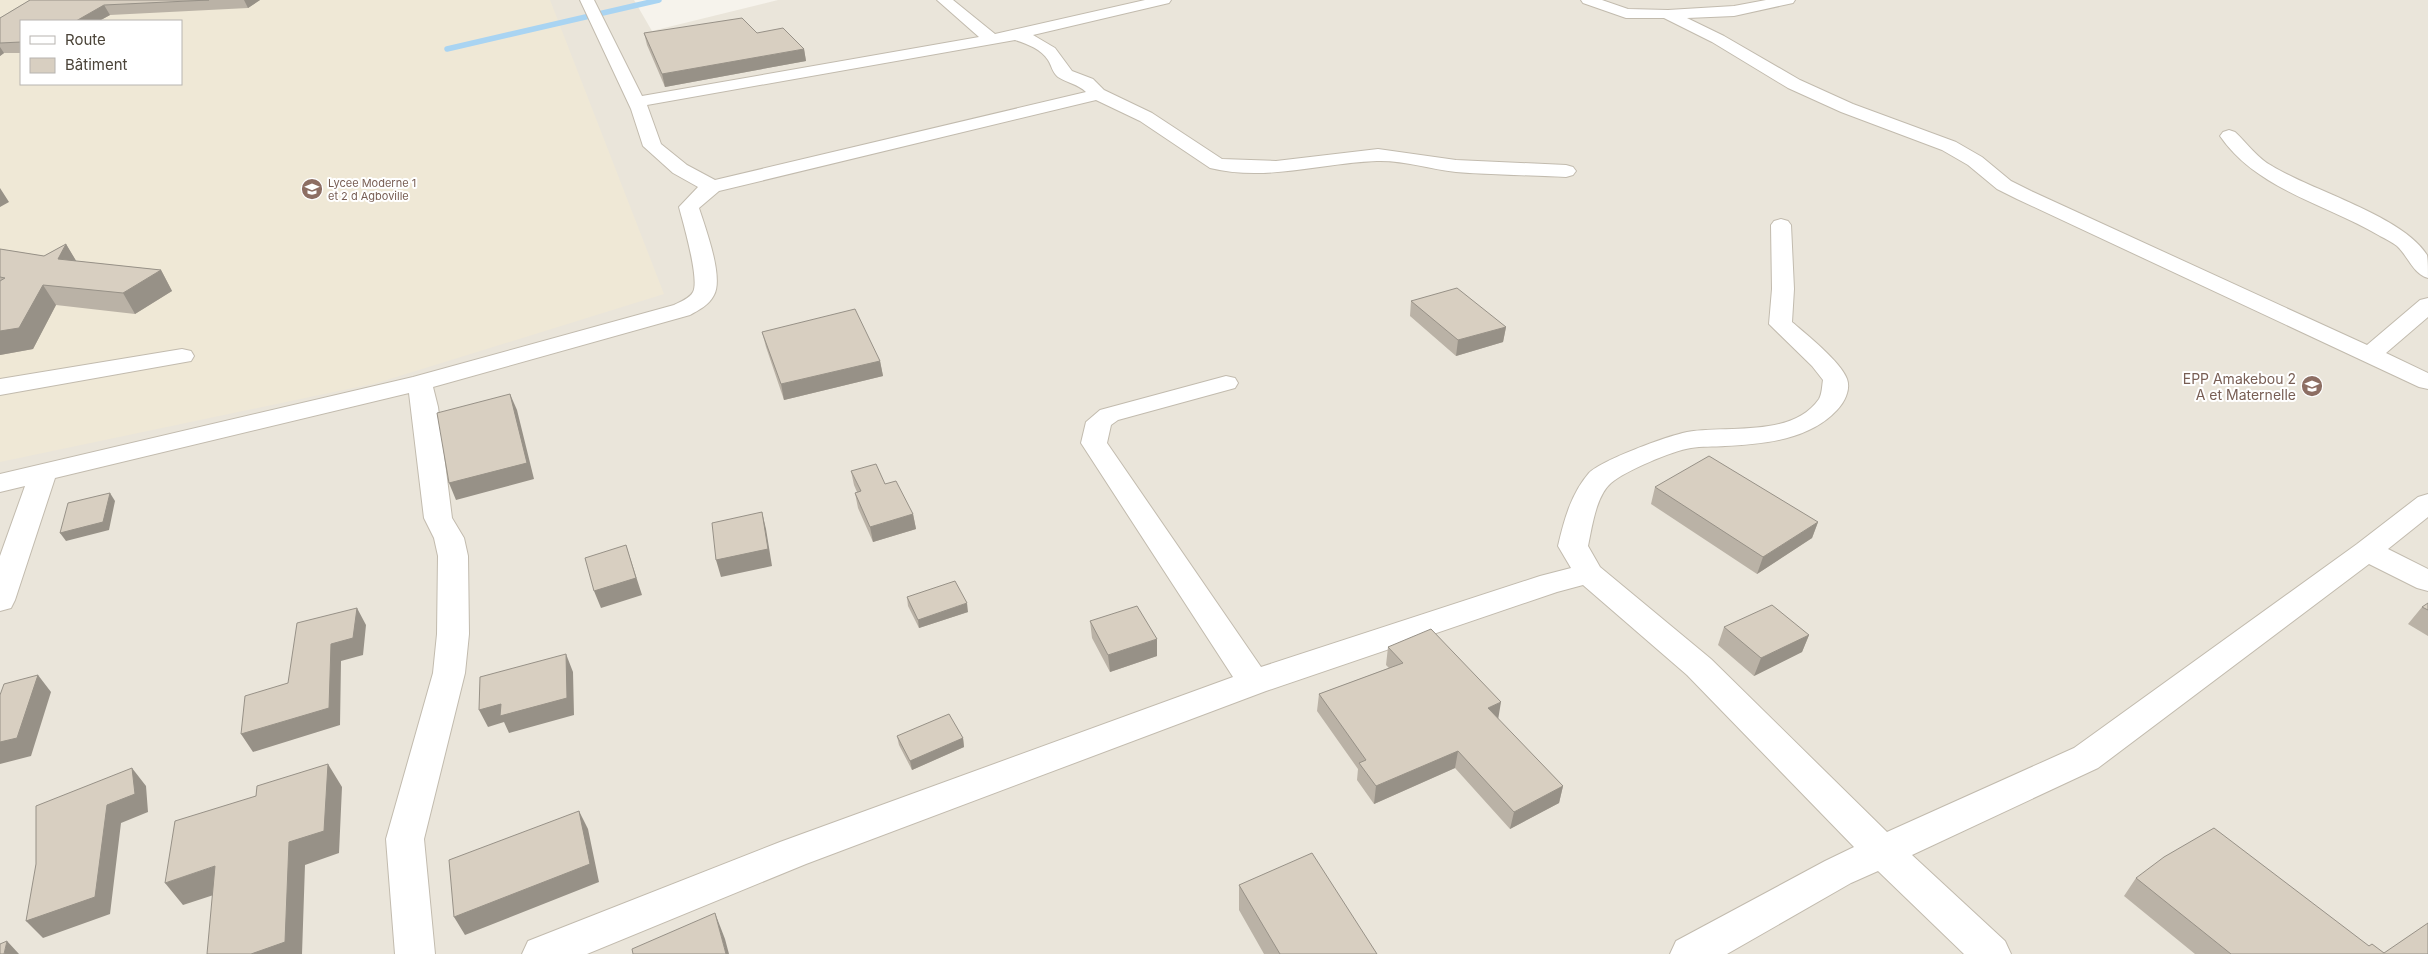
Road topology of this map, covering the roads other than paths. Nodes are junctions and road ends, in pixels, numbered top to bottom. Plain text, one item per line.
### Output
1 (587, 0) edge
2 (944, 0) edge
3 (1164, 0) edge
4 (1588, 0) edge
5 (1788, 0) edge
6 (1667, 14) junction
7 (1015, 35) junction
8 (992, 39) junction
9 (1098, 94) junction
10 (637, 102) junction
11 (2229, 136) dead end
12 (1566, 171) dead end
13 (712, 188) junction
14 (1781, 225) dead end
15 (2428, 271) edge
16 (2428, 305) edge
17 (2370, 355) junction
18 (182, 356) dead end
19 (2428, 382) edge
20 (419, 383) junction
21 (1226, 383) dead end
22 (0, 387) edge
23 (42, 475) junction
24 (0, 483) edge
25 (2428, 503) edge
26 (2367, 551) junction
27 (1590, 574) junction
28 (2428, 580) edge
29 (0, 600) edge
30 (1254, 682) junction
31 (1883, 852) junction
32 (415, 954) edge
33 (542, 954) edge
34 (1690, 954) edge
35 (1992, 954) edge

1 - 10 street
2 - 8 street
3 - 7 street
4 - 6 street
5 - 6 street
6 - 17 street
7 - 8 street
7 - 9 street
8 - 10 street
9 - 12 street
9 - 13 street
10 - 13 street
11 - 15 street
13 - 20 street
14 - 27 street
16 - 17 street
17 - 19 street
18 - 22 street
20 - 23 street
20 - 32 street
21 - 30 street
23 - 24 street
23 - 29 street
25 - 26 street
26 - 28 street
26 - 31 street
27 - 30 street
27 - 31 street
30 - 33 street
31 - 34 street
31 - 35 street

